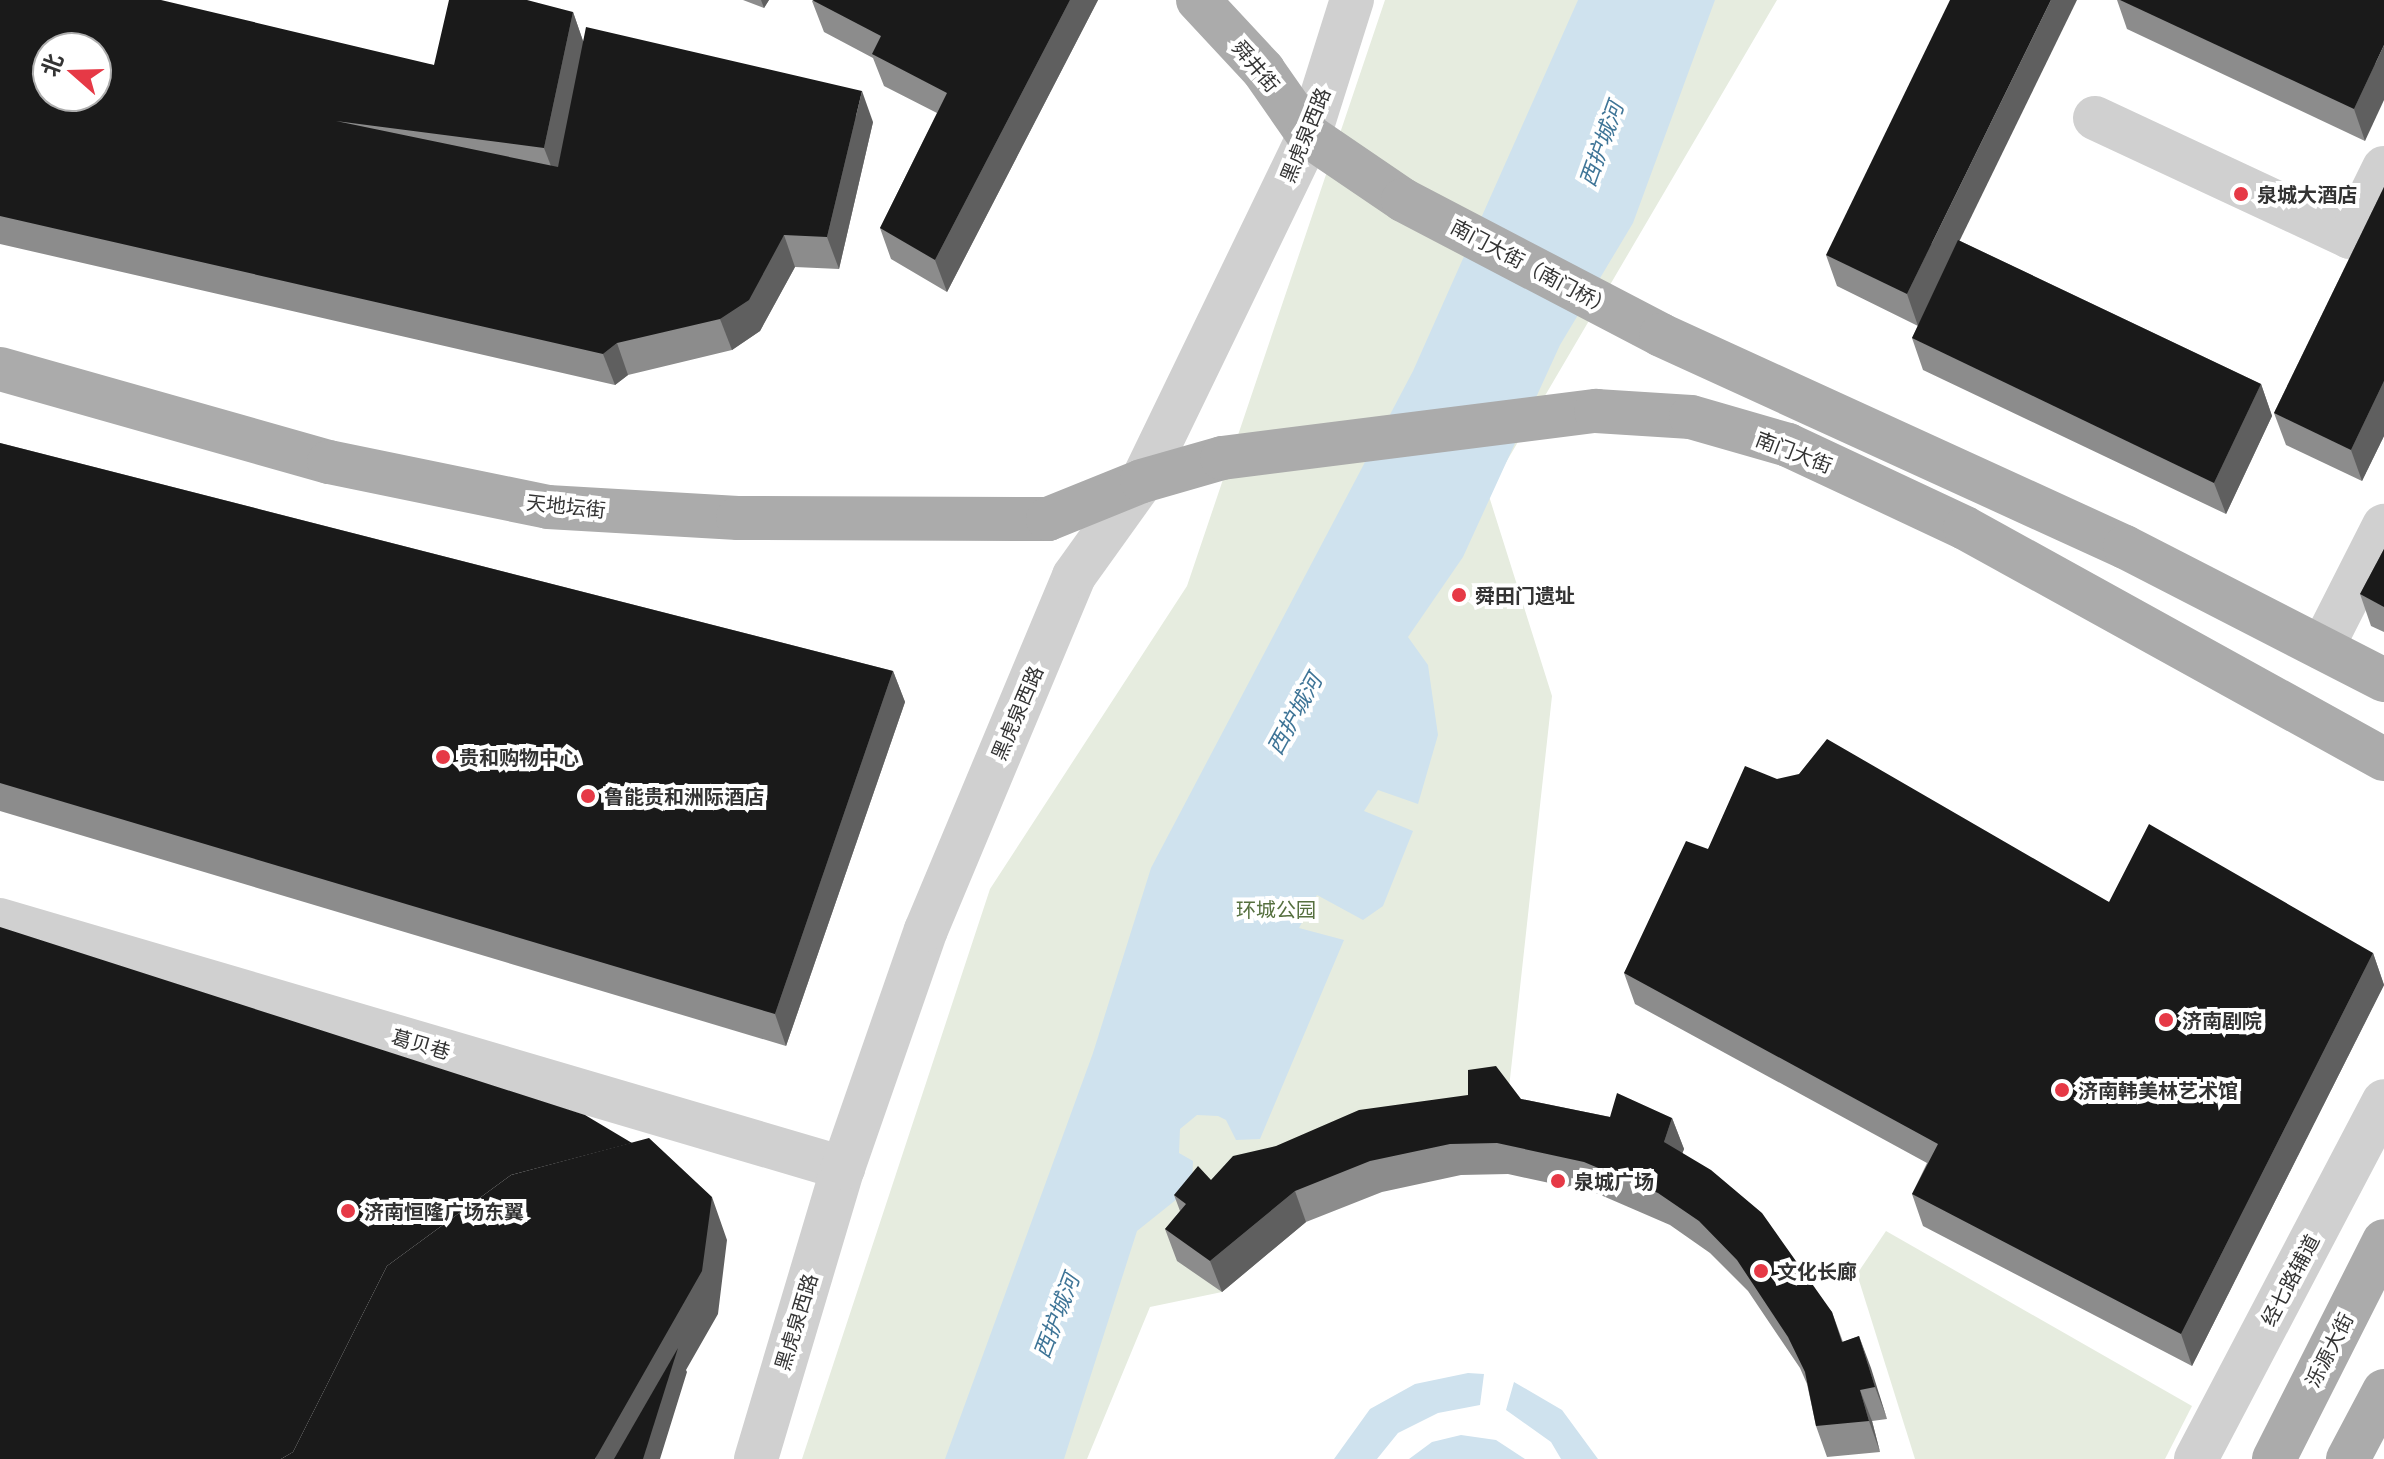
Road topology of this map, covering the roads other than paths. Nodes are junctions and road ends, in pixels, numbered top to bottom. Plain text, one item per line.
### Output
1 (1198, 0) edge
2 (1352, 0) edge
3 (2095, 118) dead end
4 (1309, 136) junction
5 (2384, 168) edge
6 (0, 369) edge
7 (1142, 481) junction
8 (2384, 526) edge
9 (2322, 648) junction
10 (2384, 680) edge
11 (2384, 759) edge
12 (0, 920) edge
13 (2384, 1101) edge
14 (843, 1168) junction
15 (2384, 1241) edge
16 (2384, 1391) edge
17 (756, 1459) edge
18 (2196, 1459) edge
19 (2274, 1459) edge
20 (2348, 1459) edge

1 - 4 main road, 舜井街
2 - 4 street, 黑虎泉西路
3 - 5 street
4 - 7 street, 黑虎泉西路
4 - 9 main road, 南门大街（南门桥）
6 - 7 main road, 天地坛街
7 - 11 main road, 南门大街
7 - 14 street, 黑虎泉西路
8 - 9 street
9 - 10 main road
12 - 14 street, 葛贝巷
13 - 18 street, 经七路辅道
14 - 17 street, 黑虎泉西路
15 - 19 main road, 泺源大街
16 - 20 main road

